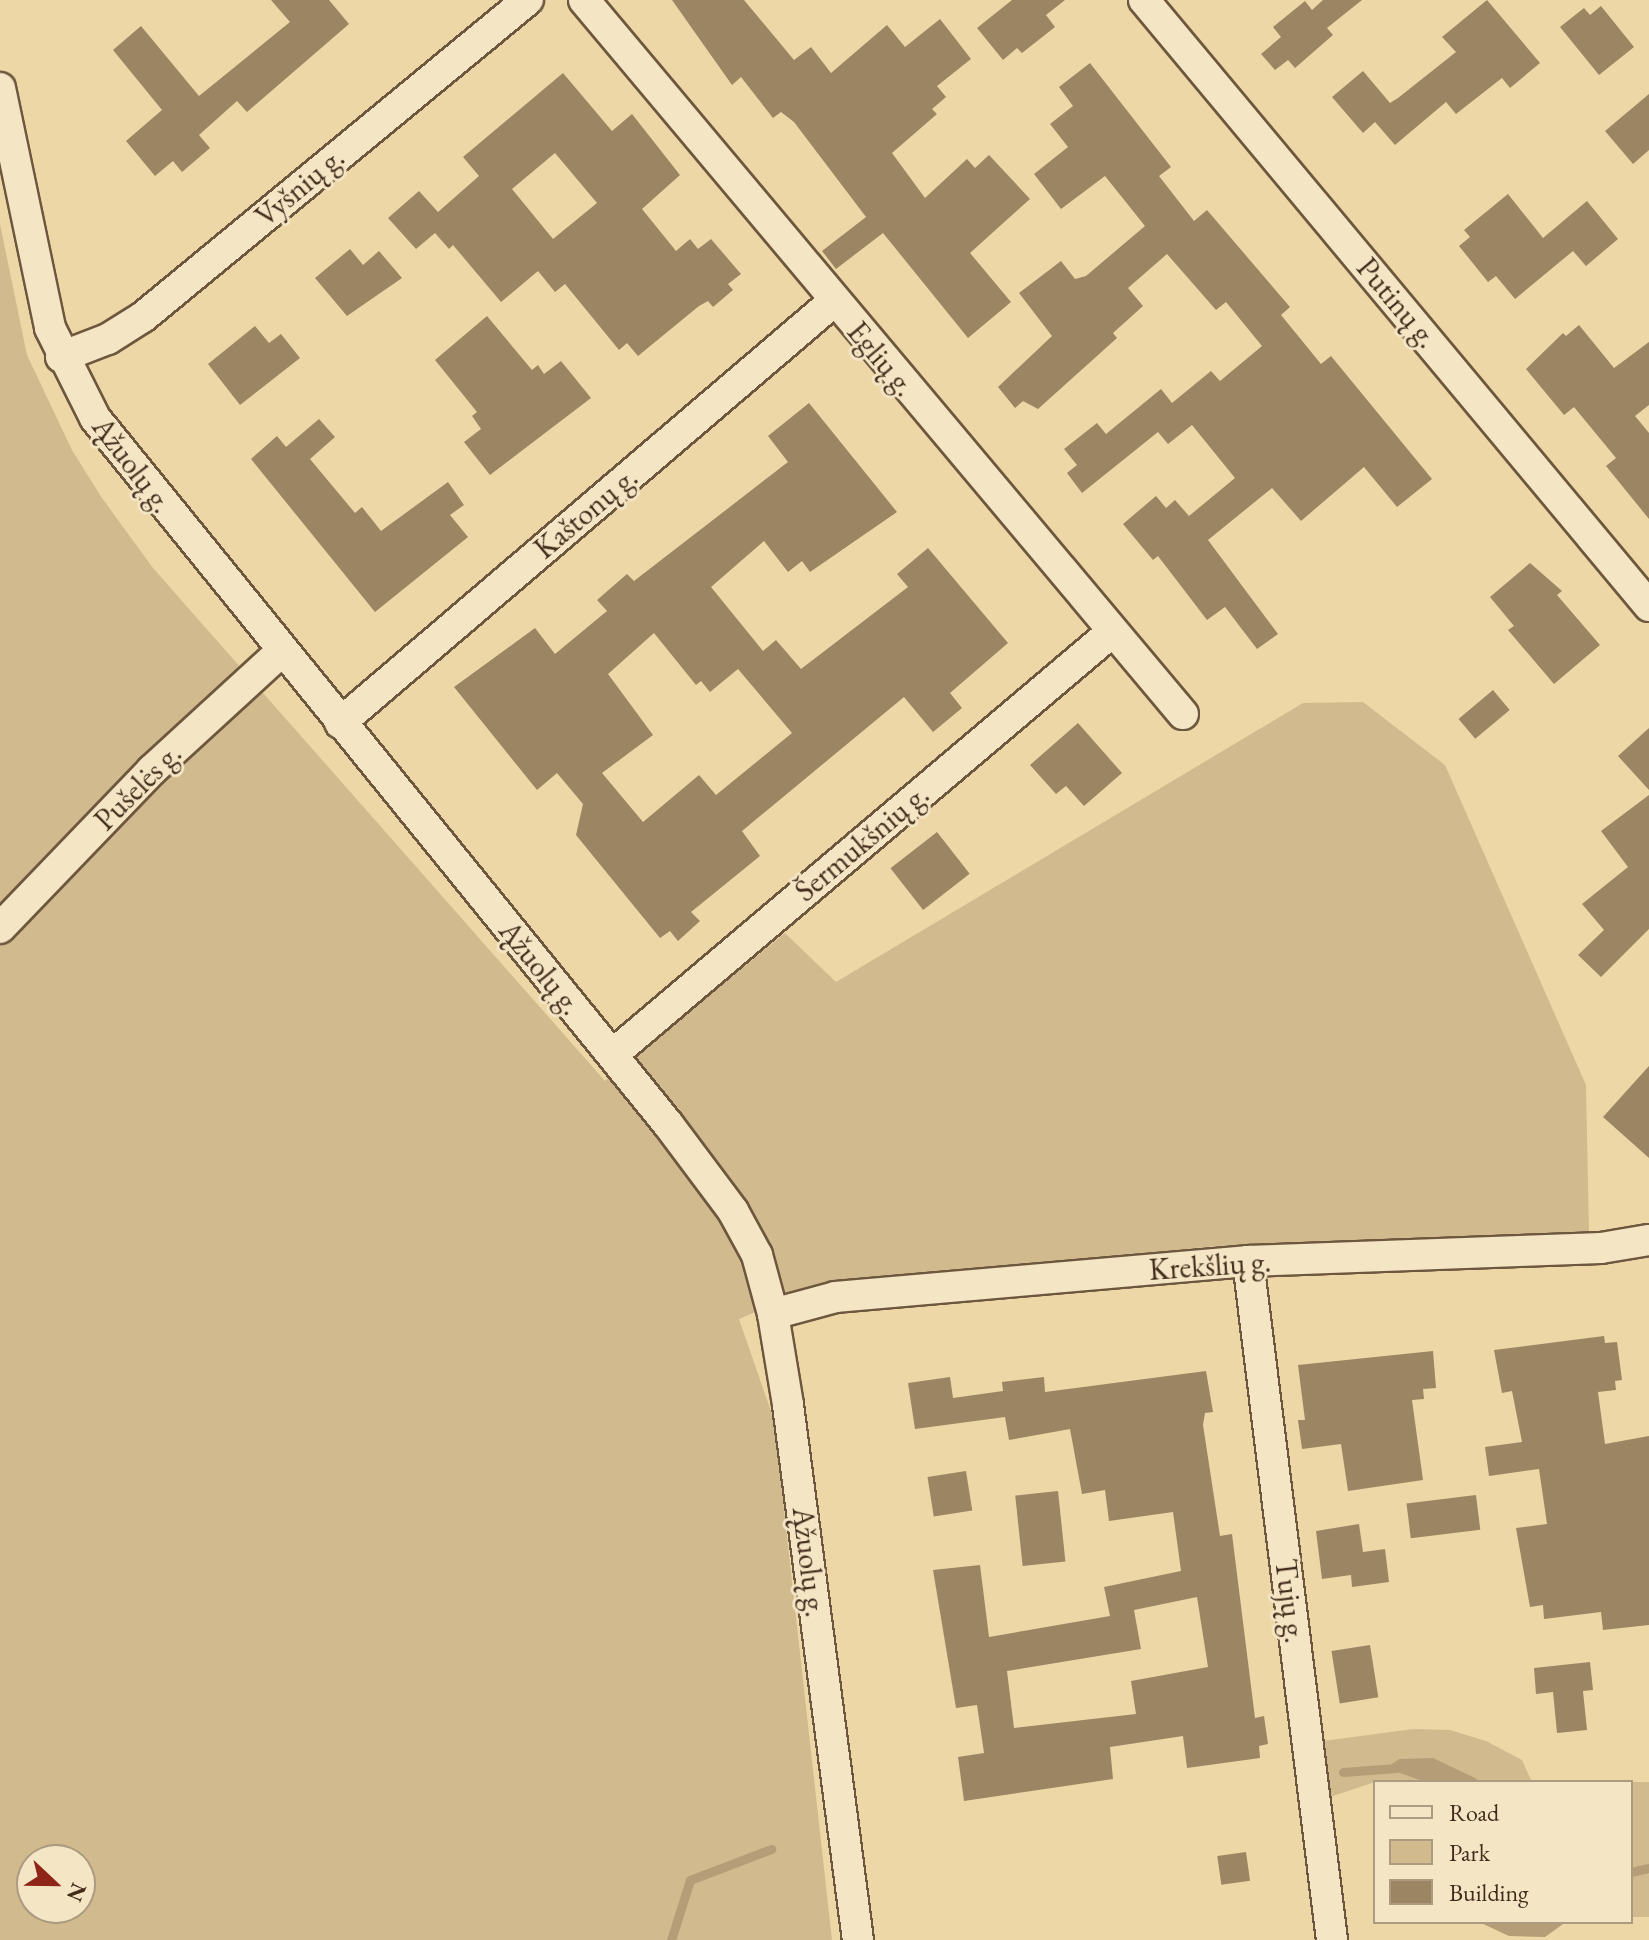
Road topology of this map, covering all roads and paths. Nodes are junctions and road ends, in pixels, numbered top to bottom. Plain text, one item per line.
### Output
1 (528, 0) edge
2 (584, 0) edge
3 (1144, 0) edge
4 (0, 88) edge
5 (833, 302) junction
6 (61, 357) junction
7 (1649, 606) edge
8 (1113, 631) junction
9 (281, 652) junction
10 (1183, 714) dead end
11 (340, 723) junction
12 (0, 928) edge
13 (612, 1055) junction
14 (1649, 1240) edge
15 (1248, 1261) junction
16 (773, 1314) junction
17 (858, 1940) edge
18 (1332, 1940) edge

1 - 6 street, Vyšnių g.
2 - 5 street, Eglių g.
3 - 7 street, Putinų g.
4 - 6 street, Ąžuolų g.
5 - 8 street, Eglių g.
5 - 11 street, Kaštonų g.
6 - 9 street, Ąžuolų g.
8 - 10 street, Eglių g.
8 - 13 street, Šermukšnių g.
9 - 11 street, Ąžuolų g.
9 - 12 street, Pušelės g.
11 - 13 street, Ąžuolų g.
13 - 16 street, Ąžuolų g.
14 - 15 street, Krekšlių g.
15 - 16 street, Krekšlių g.
15 - 18 street, Tujų g.
16 - 17 street, Ąžuolų g.

